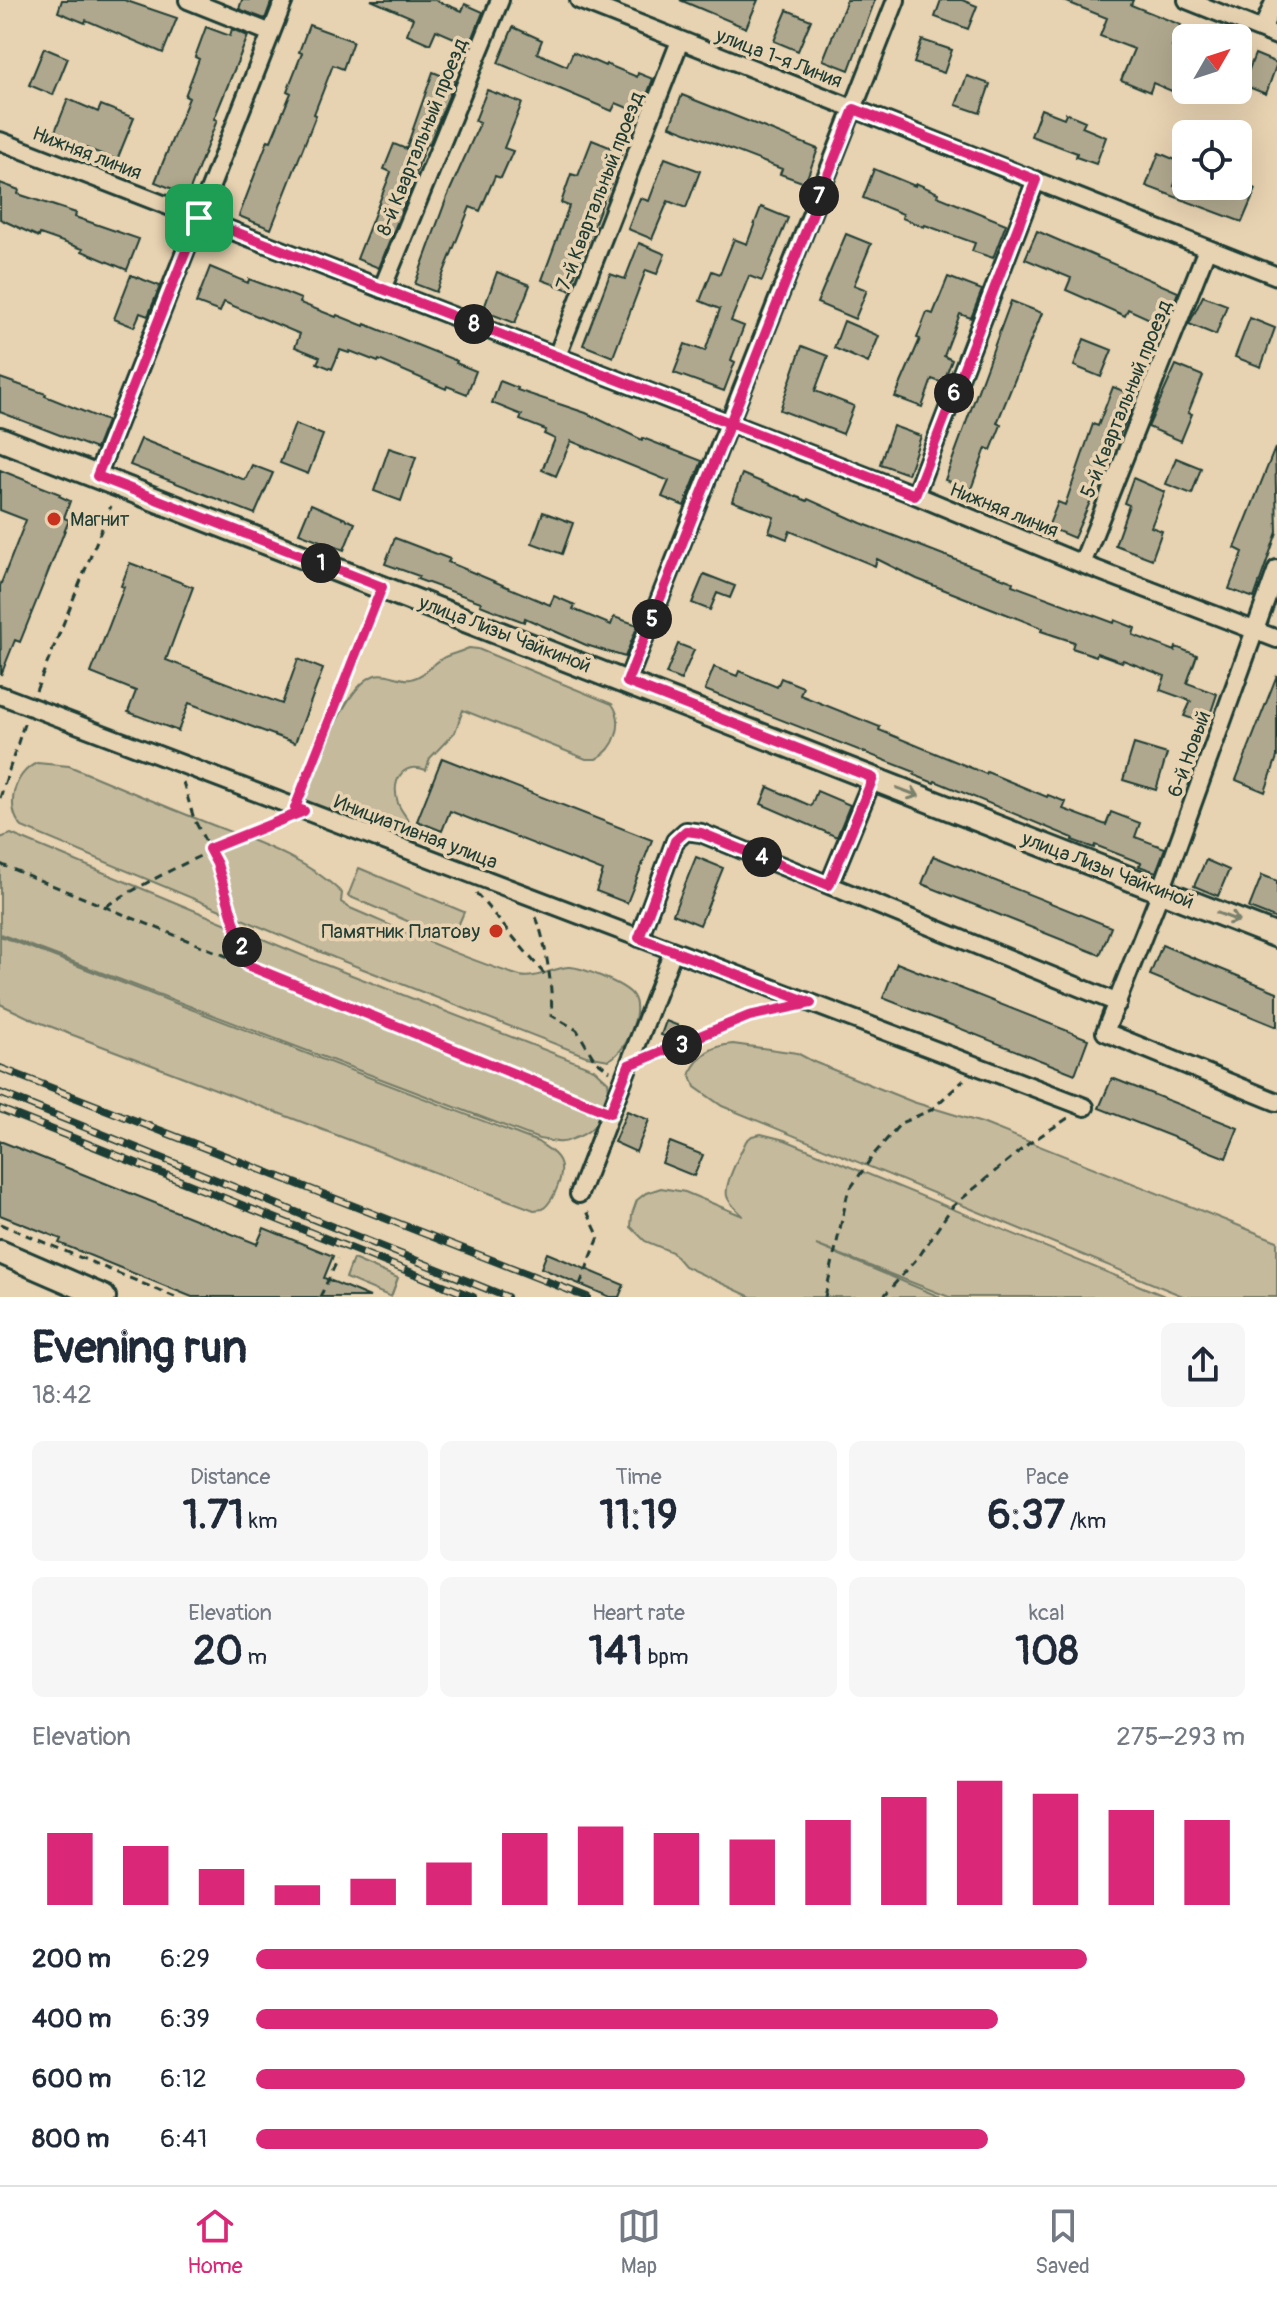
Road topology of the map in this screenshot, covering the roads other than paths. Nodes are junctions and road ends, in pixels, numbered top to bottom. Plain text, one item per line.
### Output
1 (188, 0) edge
2 (284, 0) edge
3 (500, 0) edge
4 (579, 0) edge
5 (896, 0) edge
6 (1187, 0) edge
7 (1275, 0) edge
8 (271, 33) junction
9 (1270, 33) edge
10 (680, 41) junction
11 (854, 109) junction
12 (0, 141) edge
13 (1036, 180) junction
14 (199, 218) junction
15 (1207, 249) junction
16 (1277, 276) edge
17 (382, 289) junction
18 (557, 356) junction
19 (730, 423) junction
20 (0, 439) edge
21 (97, 476) junction
22 (915, 495) junction
23 (1082, 564) junction
24 (1277, 569) edge
25 (1254, 630) junction
26 (1277, 639) edge
27 (627, 682) junction
28 (0, 695) edge
29 (873, 778) junction
30 (829, 885) junction
31 (1161, 891) junction
32 (1277, 936) edge
33 (639, 938) junction
34 (673, 951) junction
35 (1118, 1003) junction
36 (1277, 1102) edge
37 (1085, 1107) road end
38 (579, 1194) road end
39 (0, 1252) edge
40 (104, 1297) edge

1 - 8 street
2 - 8 street
3 - 17 street, 8-й Квартальный проезд
4 - 10 street, улица 1-я Линия
5 - 11 street
6 - 9 street
7 - 9 street
8 - 14 street
10 - 11 street, улица 1-я Линия
10 - 18 street, 7-й Квартальный проезд
11 - 13 street, улица 1-я Линия
11 - 19 street
12 - 14 street, Нижняя линия
13 - 15 street, улица 1-я Линия
13 - 22 street
14 - 17 street, Нижняя линия
14 - 21 street
15 - 16 street, улица 1-я Линия
15 - 23 street, 5-й Квартальный проезд
17 - 18 street, Нижняя линия
18 - 19 street, Нижняя линия
19 - 22 street, Нижняя линия
19 - 27 street
20 - 21 main road, улица Лизы Чайкиной
21 - 27 main road, улица Лизы Чайкиной
22 - 23 street, Нижняя линия
23 - 25 street, Нижняя линия
24 - 25 street, 6-й Новый
25 - 26 street, Нижняя линия
25 - 31 street, 6-й Новый
27 - 29 main road, улица Лизы Чайкиной
28 - 33 street, Инициативная улица
29 - 30 street
29 -> 31 main road, улица Лизы Чайкиной
30 - 33 street
30 - 35 street
31 -> 32 main road, улица Лизы Чайкиной
31 - 35 street
33 - 34 street, Инициативная улица
34 - 37 street, Инициативная улица
34 - 38 street
35 - 36 street
39 - 40 main road

